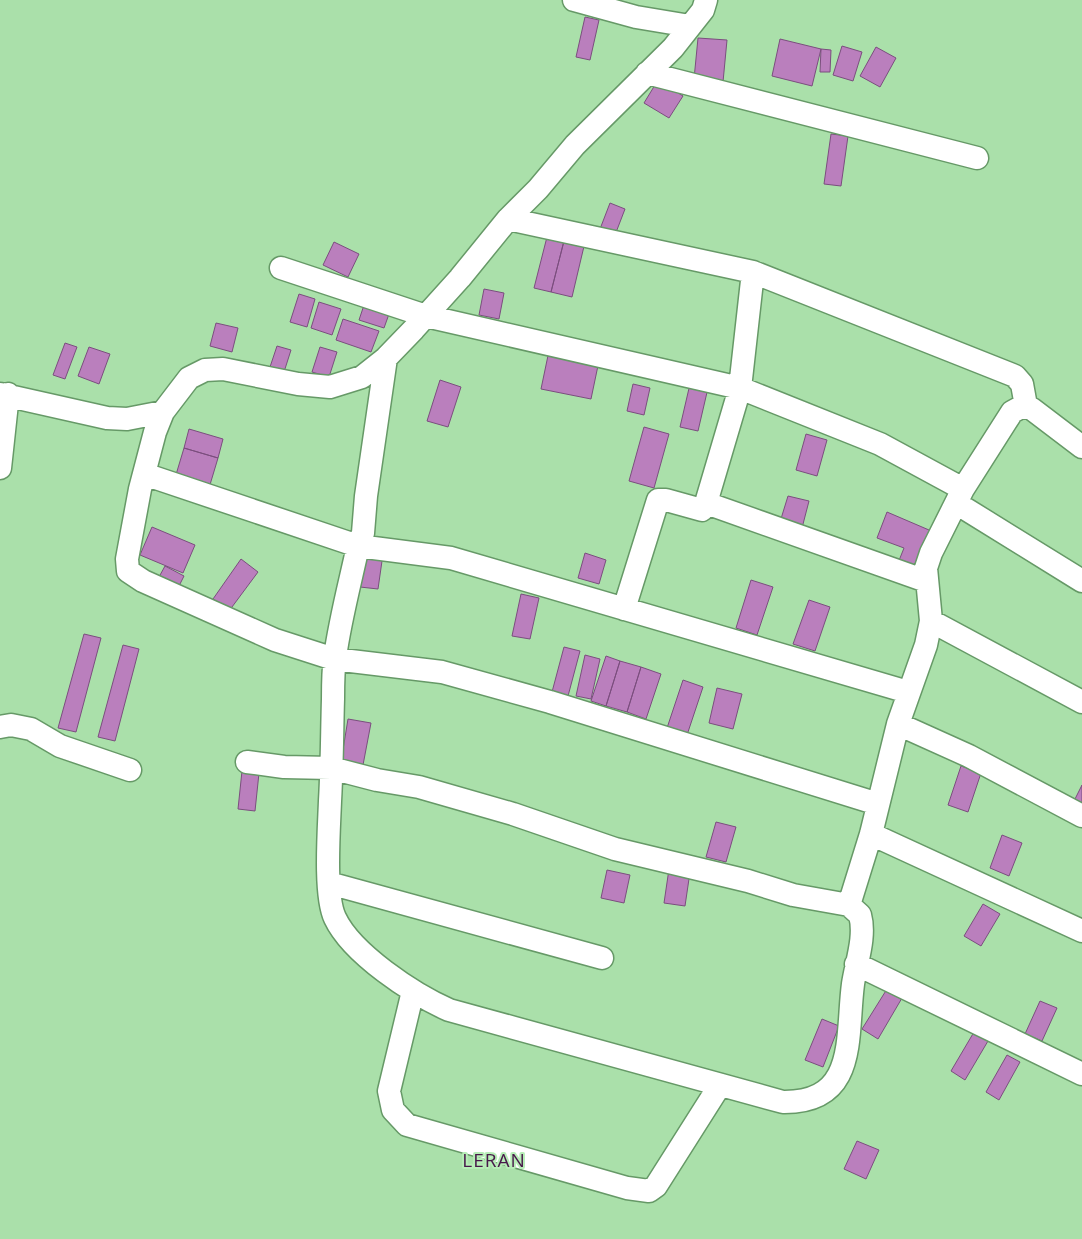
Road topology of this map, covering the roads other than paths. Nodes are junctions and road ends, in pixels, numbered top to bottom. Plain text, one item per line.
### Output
1 (574, 0) edge
2 (706, 0) edge
3 (690, 26) junction
4 (647, 73) junction
5 (977, 158) dead end
6 (508, 219) junction
7 (281, 268) dead end
8 (753, 272) junction
9 (426, 316) junction
10 (386, 358) junction
11 (740, 388) junction
12 (4, 394) edge
13 (1026, 406) junction
14 (163, 412) junction
15 (1082, 447) edge
16 (0, 468) edge
17 (144, 474) junction
18 (959, 496) junction
19 (706, 503) junction
20 (358, 546) junction
21 (926, 581) junction
22 (1082, 581) edge
23 (624, 609) junction
24 (931, 621) junction
25 (334, 658) junction
26 (908, 692) junction
27 (1082, 702) edge
28 (898, 724) junction
29 (0, 727) edge
30 (247, 762) dead end
31 (331, 768) junction
32 (130, 770) dead end
33 (878, 804) junction
34 (1082, 816) edge
35 (871, 834) junction
36 (329, 883) junction
37 (849, 905) junction
38 (1082, 931) edge
39 (602, 958) dead end
40 (856, 964) junction
41 (413, 991) junction
42 (1082, 1074) edge
43 (720, 1085) junction

1 - 3 street
2 - 3 street
3 - 4 street
4 - 5 street
4 - 6 street
6 - 8 street
6 - 9 street
7 - 9 street
8 - 11 street
8 - 13 street
9 - 10 street
9 - 11 street
10 - 14 street
10 - 20 street
11 - 18 street
11 - 19 street
12 - 14 street
12 - 16 street
13 - 15 street
13 - 18 street
14 - 17 street
17 - 20 street
17 - 25 street
18 - 21 street
18 - 22 street
19 - 21 street
19 - 23 street
20 - 23 street
20 - 25 street
21 - 24 street
23 - 26 street
24 - 26 street
24 - 27 street
25 - 31 street
25 - 33 street
26 - 28 street
28 - 33 street
28 - 34 street
29 - 32 street
30 - 31 street
31 - 36 street
31 - 37 street
33 - 35 street
35 - 37 street
35 - 38 street
36 - 39 street
36 - 41 street
37 - 40 street
40 - 42 street
40 - 43 street
41 - 43 street
41 - 43 street

